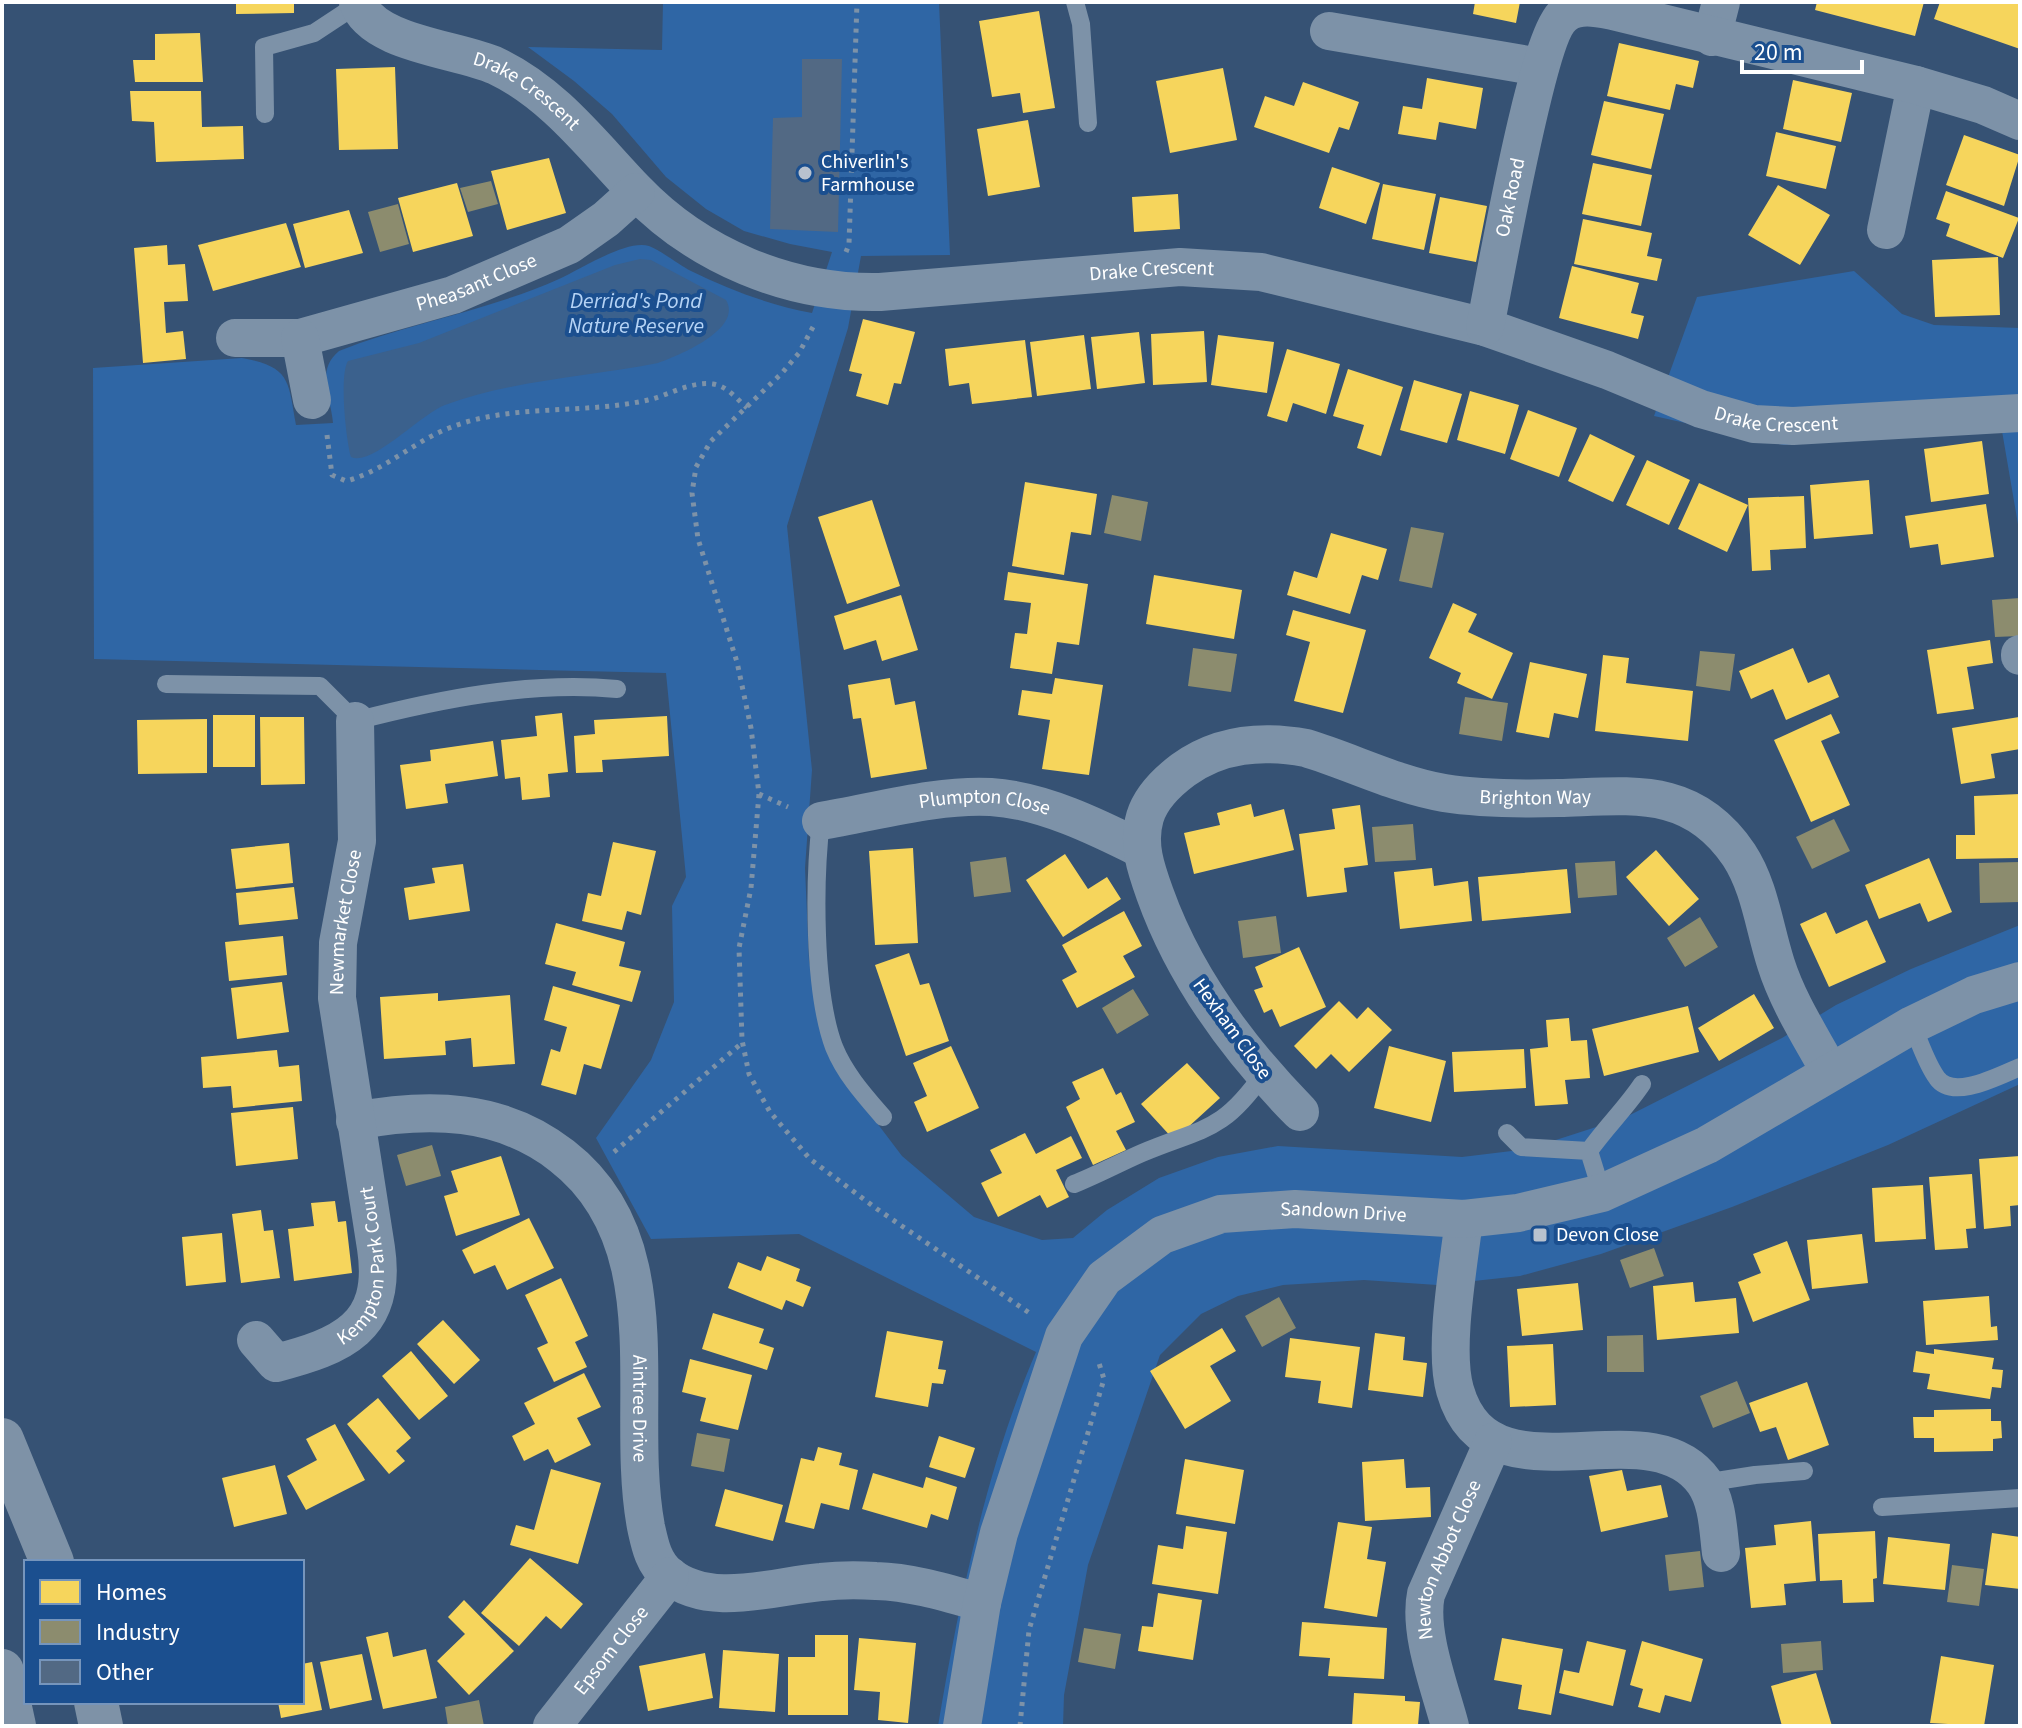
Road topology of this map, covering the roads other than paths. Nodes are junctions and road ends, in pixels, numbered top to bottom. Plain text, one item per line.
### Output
1 (1075, 2) edge
2 (358, 3) edge
3 (1717, 20) edge
4 (1329, 31) dead end
5 (1540, 67) junction
6 (1916, 85) junction
7 (265, 114) dead end
8 (2020, 121) edge
9 (1088, 123) dead end
10 (636, 192) junction
11 (1886, 230) dead end
12 (1485, 327) junction
13 (235, 338) dead end
14 (300, 338) junction
15 (312, 400) road end
16 (2020, 413) edge
17 (166, 684) dead end
18 (617, 689) dead end
19 (355, 721) junction
20 (821, 821) joint
21 (1141, 849) junction
22 (2020, 981) edge
23 (1912, 1025) junction
24 (2020, 1067) edge
25 (1830, 1072) junction
26 (1264, 1073) junction
27 (1642, 1084) dead end
28 (1300, 1112) dead end
29 (883, 1117) dead end
30 (355, 1121) junction
31 (1507, 1133) dead end
32 (1589, 1151) junction
33 (1074, 1184) dead end
34 (1602, 1193) junction
35 (1464, 1219) junction
36 (266, 1364) dead end
37 (2, 1440) edge
38 (1493, 1442) junction
39 (1804, 1471) dead end
40 (1704, 1483) junction
41 (2020, 1498) edge
42 (1882, 1507) dead end
43 (1721, 1553) dead end
44 (51, 1560) edge
45 (670, 1576) junction
46 (982, 1603) junction
47 (2, 1671) edge
48 (96, 1704) edge
49 (14, 1726) edge
50 (101, 1726) edge
51 (552, 1726) edge
52 (962, 1726) edge
53 (1450, 1726) edge

1 - 9 lane
2 - 7 lane
2 - 10 street, Drake Crescent
3 - 5 street, Oak Road
3 - 6 street, Oak Road
4 - 5 street
5 - 12 street, Oak Road
6 - 8 street, Oak Road
6 - 11 street
10 - 12 street, Drake Crescent
10 - 14 street, Pheasant Close
12 - 16 street, Drake Crescent
13 - 14 street, Pheasant Close
14 - 15 street
17 - 19 lane
18 - 19 lane
19 - 30 street, Newmarket Close
20 - 21 street, Plumpton Close
20 - 29 lane
21 - 25 street, Brighton Way
21 - 26 street, Hexham Close
22 - 23 street, Sandown Drive
23 - 24 lane
23 - 25 street, Sandown Drive
25 - 34 street, Sandown Drive
26 - 28 street, Hexham Close
26 - 33 lane
27 - 32 lane
30 - 36 street, Kempton Park Court
30 - 45 street, Aintree Drive
31 - 32 lane
32 - 34 lane
34 - 35 street, Sandown Drive
35 - 38 street
35 - 46 street, Sandown Drive
37 - 44 highway
38 - 40 street
38 - 53 street, Newton Abbot Close
39 - 40 lane
40 - 43 street
41 - 42 lane
45 - 46 street
45 - 51 street, Epsom Close
46 - 52 street, Sandown Drive
47 - 49 highway
48 - 50 highway

